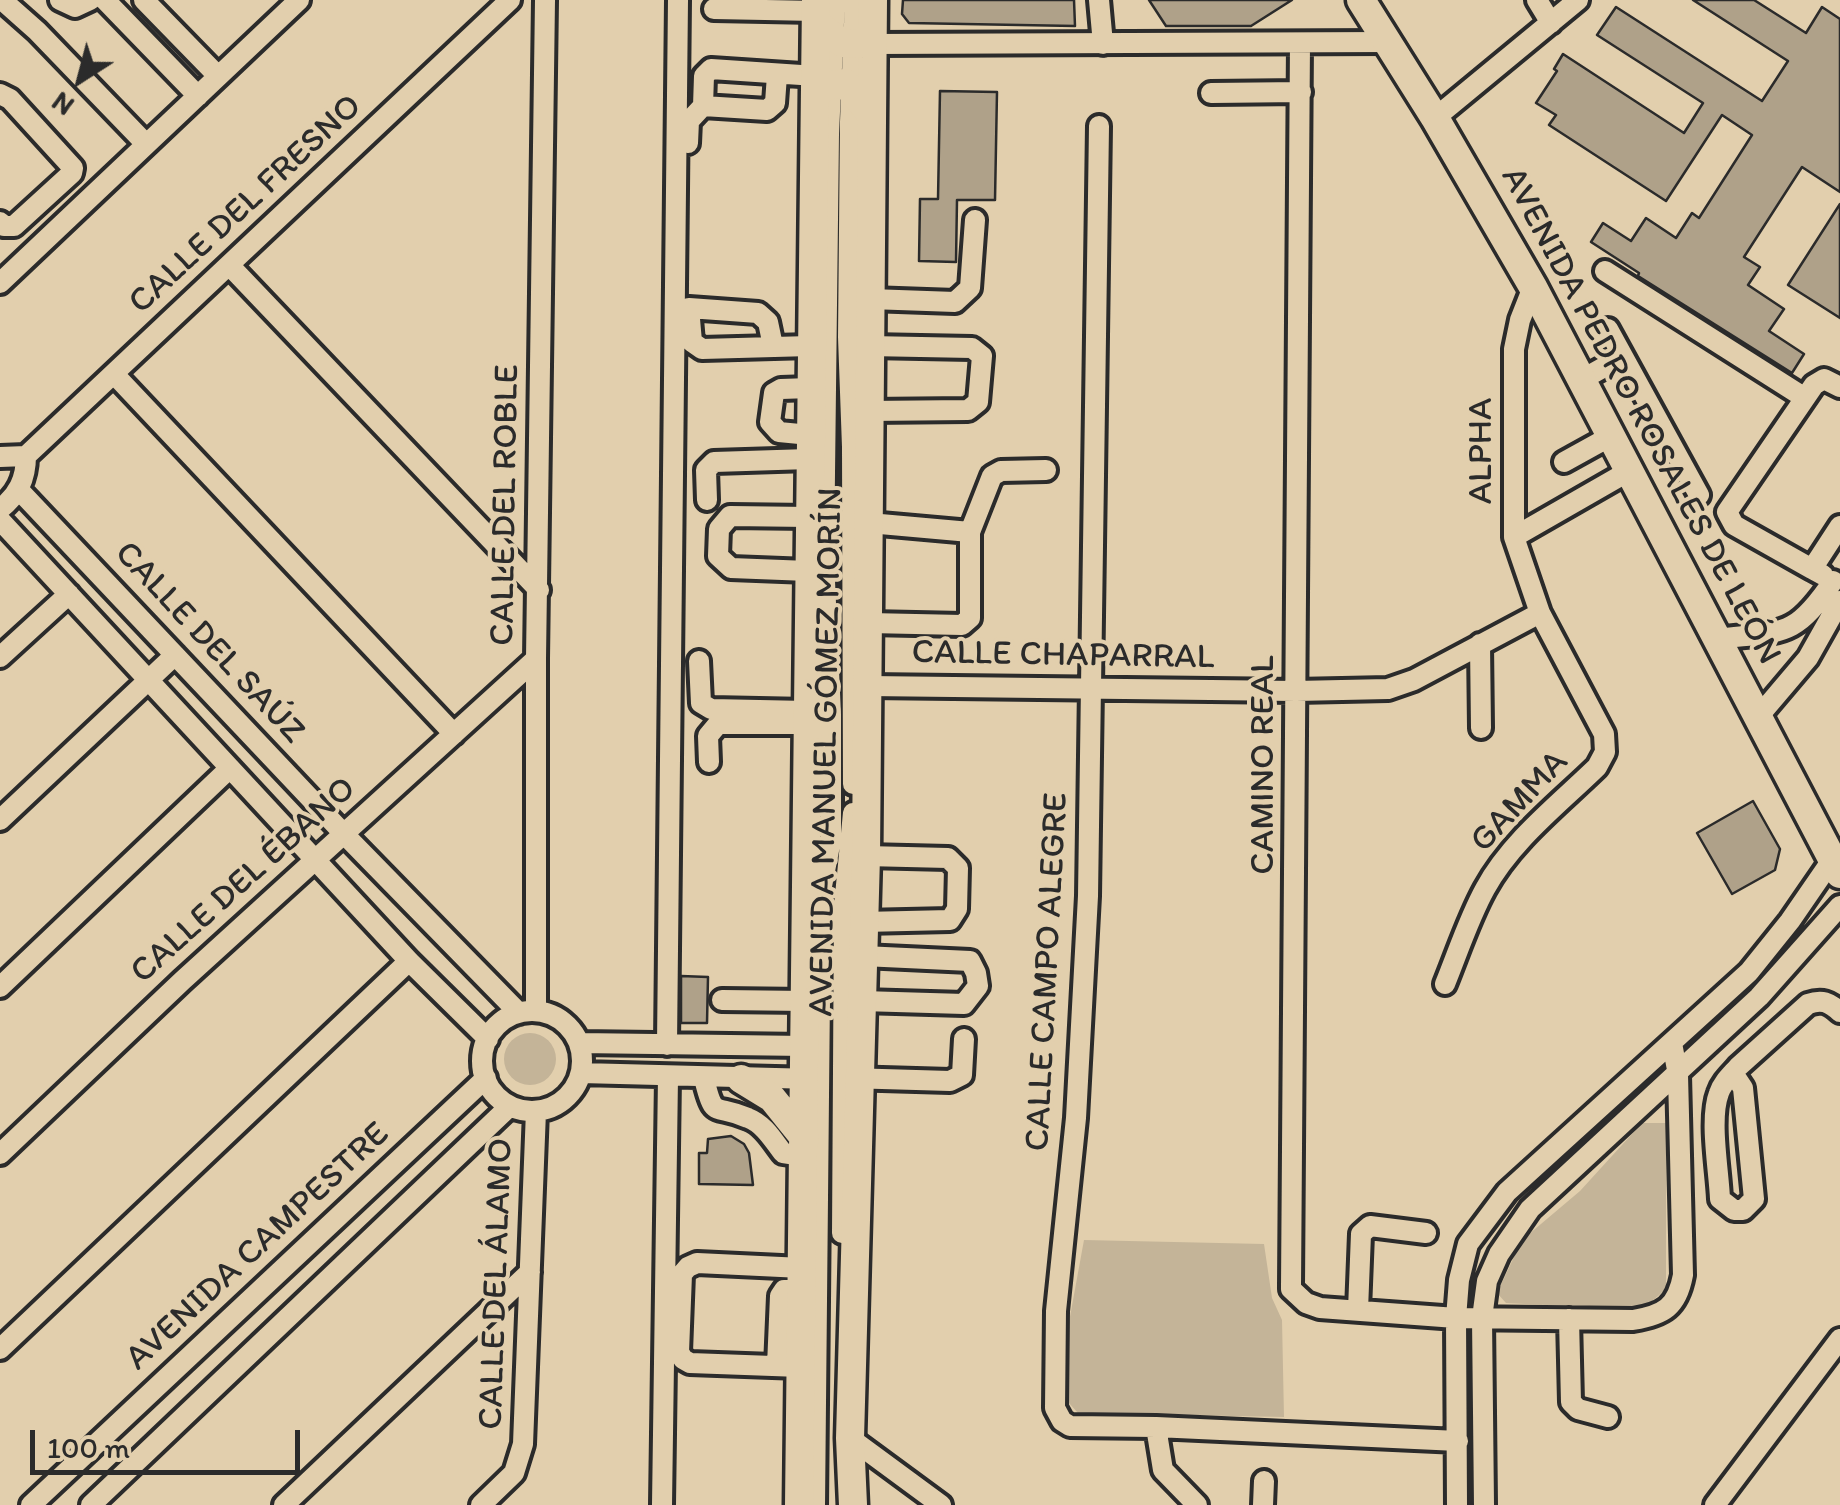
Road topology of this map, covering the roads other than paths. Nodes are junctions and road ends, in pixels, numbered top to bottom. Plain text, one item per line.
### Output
1 (2, 0) edge
2 (60, 0) edge
3 (90, 0) edge
4 (105, 0) edge
5 (144, 0) edge
6 (510, 0) edge
7 (545, 0) edge
8 (678, 0) edge
9 (855, 0) edge
10 (874, 0) edge
11 (1099, 0) edge
12 (1361, 0) edge
13 (1537, 0) edge
14 (1578, 0) edge
15 (297, 1) edge
16 (714, 9) dead end
17 (835, 23) edge
18 (1551, 24) junction
19 (1388, 42) junction
20 (1300, 43) junction
21 (1103, 44) junction
22 (777, 75) junction
23 (218, 76) junction
24 (829, 86) junction
25 (1301, 92) junction
26 (1210, 93) dead end
27 (0, 94) edge
28 (198, 96) junction
29 (703, 106) junction
30 (870, 114) junction
31 (1435, 118) junction
32 (1099, 126) dead end
33 (146, 144) junction
34 (44, 200) junction
35 (975, 220) dead end
36 (0, 222) edge
37 (65, 222) junction
38 (230, 266) junction
39 (1605, 271) dead end
40 (0, 283) edge
41 (1533, 287) junction
42 (870, 300) junction
43 (689, 308) junction
44 (1608, 329) dead end
45 (773, 346) junction
46 (810, 346) junction
47 (869, 346) junction
48 (1622, 357) junction
49 (114, 374) junction
50 (1581, 380) junction
51 (1840, 387) edge
52 (810, 388) junction
53 (1805, 398) junction
54 (868, 411) junction
55 (1611, 436) junction
56 (810, 447) junction
57 (26, 456) junction
58 (0, 457) edge
59 (1564, 462) dead end
60 (1046, 470) dead end
61 (1629, 470) junction
62 (18, 490) junction
63 (1699, 496) dead end
64 (708, 500) dead end
65 (0, 509) edge
66 (809, 517) junction
67 (0, 520) edge
68 (870, 523) junction
69 (1840, 526) edge
70 (970, 532) junction
71 (1514, 537) junction
72 (1812, 569) junction
73 (808, 571) junction
74 (540, 590) junction
75 (1838, 591) edge
76 (69, 594) junction
77 (1540, 613) junction
78 (1802, 622) junction
79 (868, 623) junction
80 (1822, 636) junction
81 (1718, 639) junction
82 (1480, 644) junction
83 (175, 655) junction
84 (0, 657) edge
85 (536, 660) junction
86 (699, 661) dead end
87 (148, 680) junction
88 (868, 686) junction
89 (1092, 688) junction
90 (1296, 691) junction
91 (1758, 717) junction
92 (807, 718) junction
93 (1481, 728) dead end
94 (454, 734) junction
95 (709, 762) dead end
96 (230, 768) junction
97 (0, 820) edge
98 (344, 834) junction
99 (866, 856) junction
100 (316, 860) junction
101 (1836, 867) edge
102 (1840, 906) edge
103 (863, 922) junction
104 (862, 956) junction
105 (409, 960) junction
106 (1445, 984) dead end
107 (0, 986) edge
108 (722, 1000) dead end
109 (806, 1001) junction
110 (862, 1001) junction
111 (528, 1012) junction
112 (1840, 1012) edge
113 (1695, 1022) junction
114 (488, 1039) junction
115 (964, 1039) dead end
116 (1712, 1041) junction
117 (579, 1043) junction
118 (1672, 1043) junction
119 (668, 1045) junction
120 (805, 1046) junction
121 (1736, 1070) junction
122 (581, 1073) junction
123 (1678, 1075) junction
124 (668, 1077) junction
125 (486, 1078) junction
126 (704, 1078) junction
127 (852, 1078) junction
128 (741, 1079) junction
129 (812, 1079) junction
130 (510, 1106) junction
131 (536, 1111) junction
132 (804, 1148) junction
133 (0, 1154) edge
134 (399, 1158) junction
135 (424, 1188) junction
136 (1426, 1233) dead end
137 (530, 1272) junction
138 (802, 1279) junction
139 (1358, 1310) junction
140 (1456, 1318) junction
141 (1482, 1318) junction
142 (1568, 1319) junction
143 (216, 1332) junction
144 (1840, 1339) edge
145 (0, 1349) edge
146 (242, 1360) junction
147 (789, 1366) junction
148 (1608, 1416) dead end
149 (1156, 1427) junction
150 (850, 1438) junction
151 (1458, 1441) junction
152 (1264, 1482) dead end
153 (31, 1505) edge
154 (90, 1505) edge
155 (284, 1505) edge
156 (481, 1505) edge
157 (662, 1505) edge
158 (799, 1505) edge
159 (815, 1505) edge
160 (839, 1505) edge
161 (854, 1505) edge
162 (941, 1505) edge
163 (1196, 1505) edge
164 (1263, 1505) edge
165 (1457, 1505) edge
166 (1484, 1505) edge
167 (1714, 1505) edge

1 - 33 street
2 - 3 street
4 - 28 street
5 - 23 street
6 - 38 street, CALLE DEL FRESNO
7 - 74 street, CALLE DEL ROBLE
8 - 119 street
9 - 17 street
10 - 17 main road, AVENIDA MANUEL GÓMEZ MORÍN
11 - 21 street
12 - 19 main road, AVENIDA PEDRO ROSALES DE LEÓN
13 - 18 street
14 - 18 street
15 - 23 street
16 - 17 street
17 - 21 street
17 - 24 main road, AVENIDA MANUEL GÓMEZ MORÍN
17 - 24 street
17 - 30 main road, AVENIDA MANUEL GÓMEZ MORÍN
18 - 31 street
19 - 20 street
19 - 31 main road, AVENIDA PEDRO ROSALES DE LEÓN
20 - 21 street
20 - 25 street, CAMINO REAL
22 - 24 street
22 - 29 street
22 - 29 street
23 - 28 street
24 - 30 main road
24 - 46 main road, AVENIDA MANUEL GÓMEZ MORÍN
24 - 127 street
24 - 129 street
25 - 26 street
25 - 90 street, CAMINO REAL
27 - 34 street
28 - 33 street
29 - 43 street
30 - 42 main road, AVENIDA MANUEL GÓMEZ MORÍN
31 - 41 main road, AVENIDA PEDRO ROSALES DE LEÓN
32 - 89 street, CALLE CAMPO ALEGRE
33 - 37 street
34 - 36 street
34 - 37 street
35 - 42 street
37 - 40 street
38 - 49 street, CALLE DEL FRESNO
38 - 74 street
39 - 53 street
41 - 50 main road, AVENIDA PEDRO ROSALES DE LEÓN
41 - 71 street, ALPHA
42 - 47 main road, AVENIDA MANUEL GÓMEZ MORÍN
43 - 45 street
43 - 45 street
44 - 48 street
45 - 46 street
46 - 52 main road, AVENIDA MANUEL GÓMEZ MORÍN
47 - 54 main road, AVENIDA MANUEL GÓMEZ MORÍN
47 - 54 street
48 - 50 street
48 - 63 street
49 - 57 street, CALLE DEL FRESNO
49 - 94 street
50 - 55 main road, AVENIDA PEDRO ROSALES DE LEÓN
51 - 53 street
52 - 56 main road, AVENIDA MANUEL GÓMEZ MORÍN
52 - 56 street
53 - 72 street
54 - 68 main road, AVENIDA MANUEL GÓMEZ MORÍN
55 - 59 street
55 - 61 main road, AVENIDA PEDRO ROSALES DE LEÓN
56 - 64 street
56 - 66 main road, AVENIDA MANUEL GÓMEZ MORÍN
57 - 58 street
57 - 62 street
60 - 70 street
61 - 71 street
61 - 81 main road, AVENIDA PEDRO ROSALES DE LEÓN
62 - 65 street
62 - 83 street, CALLE DEL SAÚZ
66 - 73 main road, AVENIDA MANUEL GÓMEZ MORÍN
66 - 73 street
67 - 76 street, CALLE DEL SAÚZ
68 - 70 street
68 - 79 main road, AVENIDA MANUEL GÓMEZ MORÍN
69 - 72 street
70 - 79 street
71 - 77 street, ALPHA
72 - 75 street
73 - 92 main road, AVENIDA MANUEL GÓMEZ MORÍN
74 - 85 street, CALLE DEL ROBLE
75 - 78 street
75 - 80 street
76 - 84 street
76 - 87 street, CALLE DEL SAÚZ
77 - 82 street, CALLE CHAPARRAL
77 - 106 street, GAMMA
78 - 80 street
78 - 81 street
79 - 88 main road, AVENIDA MANUEL GÓMEZ MORÍN
80 - 91 street
81 - 91 main road, AVENIDA PEDRO ROSALES DE LEÓN
82 - 90 street, CALLE CHAPARRAL
82 - 93 street
83 - 87 street
83 - 98 street, CALLE DEL SAÚZ
85 - 94 street, CALLE DEL ÉBANO
85 - 111 street, CALLE DEL ROBLE
86 - 92 street
87 - 96 street, CALLE DEL SAÚZ
87 - 97 street
88 - 89 street, CALLE CHAPARRAL
88 - 99 main road, AVENIDA MANUEL GÓMEZ MORÍN
89 - 90 street, CALLE CHAPARRAL
89 - 149 street, CALLE CAMPO ALEGRE
90 - 139 street, CAMINO REAL
91 - 101 main road, AVENIDA PEDRO ROSALES DE LEÓN
92 - 95 street
92 - 109 main road, AVENIDA MANUEL GÓMEZ MORÍN
94 - 98 street, CALLE DEL ÉBANO
96 - 100 street, CALLE DEL SAÚZ
96 - 107 street
98 - 100 street, CALLE DEL ÉBANO
98 - 111 street, CALLE DEL SAÚZ
99 - 103 main road, AVENIDA MANUEL GÓMEZ MORÍN
99 - 103 street
100 - 105 street, CALLE DEL SAÚZ
100 - 133 street, CALLE DEL ÉBANO
101 - 113 street
102 - 116 street
103 - 104 main road, AVENIDA MANUEL GÓMEZ MORÍN
104 - 110 main road, AVENIDA MANUEL GÓMEZ MORÍN
104 - 110 street
105 - 114 street, CALLE DEL SAÚZ
105 - 145 street
108 - 109 street
109 - 120 main road, AVENIDA MANUEL GÓMEZ MORÍN
110 - 127 main road, AVENIDA MANUEL GÓMEZ MORÍN
111 - 114 street
111 - 117 street
112 - 121 street
113 - 116 street
113 - 118 street
114 - 125 street
115 - 127 street
116 - 121 street
116 - 123 street
117 - 119 street
117 - 122 street
118 - 123 street
118 - 140 street
119 - 120 street
120 - 129 main road, AVENIDA MANUEL GÓMEZ MORÍN
121 - 121 street
122 - 124 street
122 - 131 street
123 - 141 street
123 - 142 street, CAMINO REAL
124 - 126 street
124 - 157 street
125 - 130 street
125 - 134 street, AVENIDA CAMPESTRE
126 - 128 street
126 - 132 street
127 - 129 street
127 - 150 main road, AVENIDA MANUEL GÓMEZ MORÍN
127 - 160 street
128 - 129 street
128 - 132 main road
129 - 132 main road, AVENIDA MANUEL GÓMEZ MORÍN
129 - 159 street
130 - 131 street
130 - 135 street, AVENIDA CAMPESTRE
131 - 137 street, CALLE DEL ÁLAMO
132 - 138 main road, AVENIDA MANUEL GÓMEZ MORÍN
134 - 135 street
134 - 143 street, AVENIDA CAMPESTRE
135 - 146 street, AVENIDA CAMPESTRE
136 - 139 street
137 - 155 street
137 - 156 street, CALLE DEL ÁLAMO
138 - 147 main road, AVENIDA MANUEL GÓMEZ MORÍN
138 - 147 street
139 - 140 street, CAMINO REAL
140 - 141 street, CAMINO REAL
140 - 151 street
141 - 142 street, CAMINO REAL
141 - 166 street
142 - 148 street
143 - 146 street
143 - 153 street, AVENIDA CAMPESTRE
144 - 167 street
146 - 154 street, AVENIDA CAMPESTRE
147 - 158 main road, AVENIDA MANUEL GÓMEZ MORÍN
149 - 151 street, CALLE CAMPO ALEGRE
149 - 163 street
150 - 161 main road, AVENIDA MANUEL GÓMEZ MORÍN
150 - 162 street
151 - 165 street
152 - 164 street

